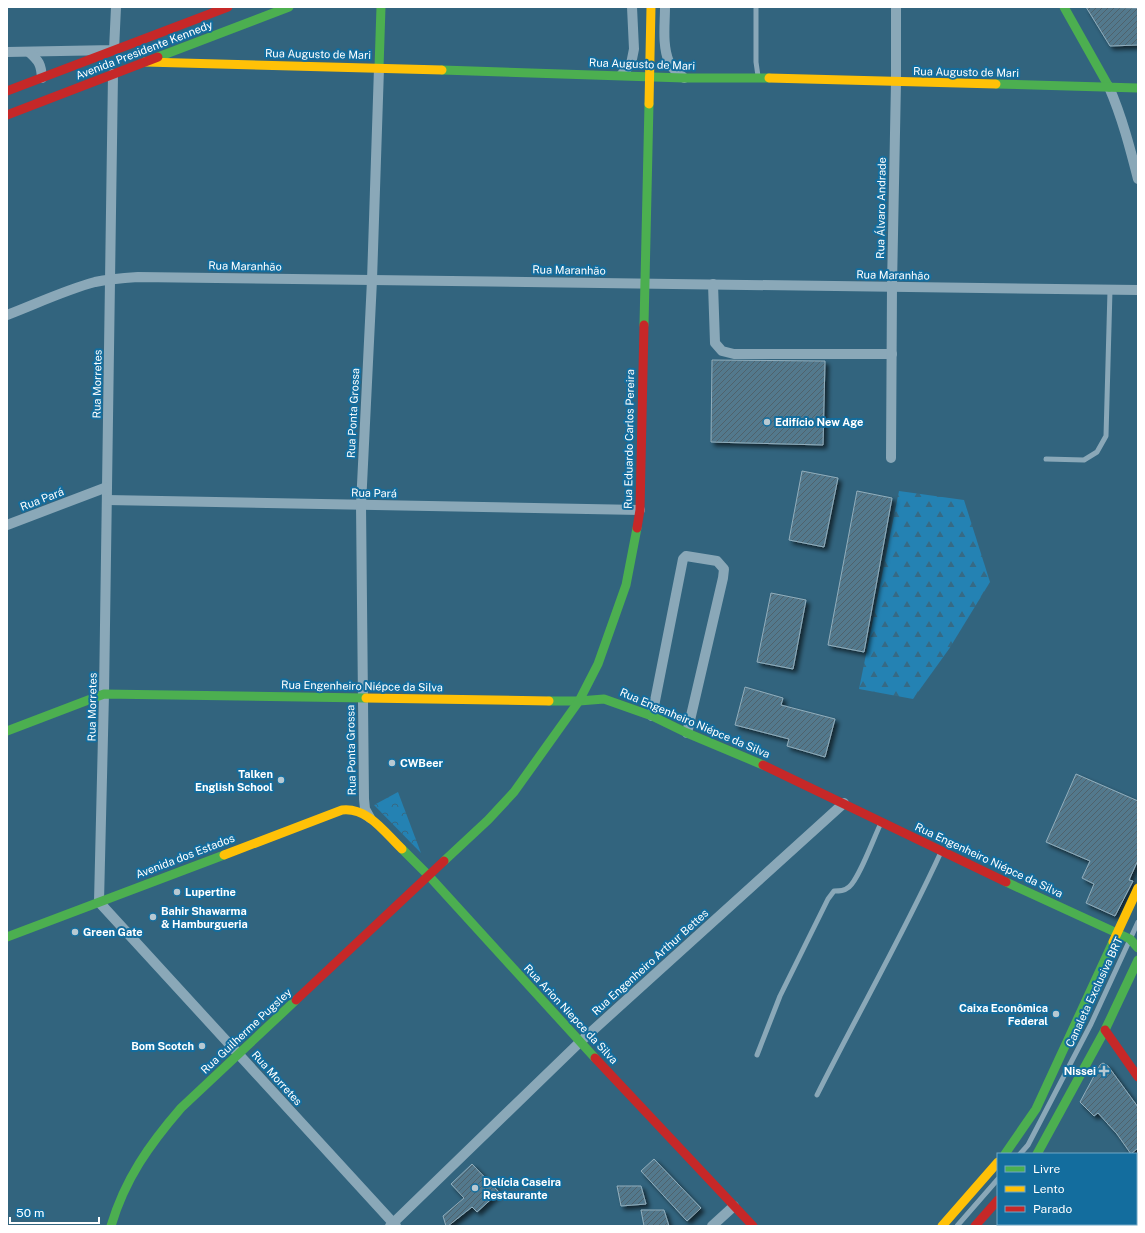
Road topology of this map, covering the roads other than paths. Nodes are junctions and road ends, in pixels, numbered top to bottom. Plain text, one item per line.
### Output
1 (116, 7) edge
2 (228, 7) edge
3 (289, 7) edge
4 (381, 7) edge
5 (632, 7) edge
6 (651, 7) edge
7 (665, 7) edge
8 (756, 7) edge
9 (896, 7) edge
10 (1065, 8) edge
11 (184, 35) junction
12 (114, 50) junction
13 (7, 52) edge
14 (29, 52) junction
15 (145, 62) junction
16 (195, 64) junction
17 (379, 68) junction
18 (114, 74) junction
19 (621, 75) junction
20 (650, 76) junction
21 (42, 78) junction
22 (684, 78) junction
23 (758, 78) junction
24 (896, 82) junction
25 (1109, 87) junction
26 (1138, 88) edge
27 (7, 91) edge
28 (7, 115) edge
29 (1138, 179) edge
30 (111, 279) junction
31 (372, 280) junction
32 (644, 283) junction
33 (713, 284) junction
34 (892, 286) junction
35 (1110, 290) junction
36 (1138, 290) edge
37 (7, 315) edge
38 (892, 354) junction
39 (891, 458) dead end
40 (1046, 459) dead end
41 (107, 487) junction
42 (107, 500) junction
43 (361, 505) junction
44 (640, 510) junction
45 (7, 525) edge
46 (104, 694) junction
47 (362, 698) junction
48 (579, 701) junction
49 (652, 716) junction
50 (7, 731) edge
51 (687, 733) junction
52 (844, 803) junction
53 (371, 819) junction
54 (881, 822) junction
55 (941, 851) junction
56 (429, 876) junction
57 (1138, 888) edge
58 (99, 902) junction
59 (1128, 910) junction
60 (1138, 914) edge
61 (1138, 922) edge
62 (1117, 934) junction
63 (7, 937) edge
64 (1130, 939) junction
65 (1138, 948) edge
66 (1138, 960) edge
67 (1105, 1030) junction
68 (580, 1042) junction
69 (238, 1054) junction
70 (757, 1055) dead end
71 (1138, 1077) edge
72 (817, 1094) dead end
73 (1006, 1153) edge
74 (1021, 1153) edge
75 (1039, 1153) edge
76 (997, 1163) edge
77 (997, 1180) edge
78 (997, 1201) edge
79 (734, 1206) junction
80 (393, 1225) edge
81 (111, 1226) edge
82 (712, 1226) edge
83 (753, 1226) edge
84 (942, 1226) edge
85 (957, 1226) edge
86 (975, 1226) edge

1 - 12 street
2 - 11 main road, Avenida Presidente Kennedy
3 - 11 main road, Avenida Presidente Kennedy
4 - 17 main road, Rua Ponta Grossa
5 - 19 street
6 - 20 main road, Rua Eduardo Carlos Pereira
7 - 22 street
8 - 23 lane
9 - 24 street, Rua Álvaro Andrade
10 - 25 main road
11 - 12 main road, Avenida Presidente Kennedy
11 - 15 main road, Avenida Presidente Kennedy
11 - 16 main road
12 - 14 street
12 - 21 main road, Avenida Presidente Kennedy
13 - 14 street
14 - 21 street
15 - 16 main road, Rua Augusto de Mari
15 - 18 main road, Avenida Presidente Kennedy
16 - 17 main road, Rua Augusto de Mari
17 - 19 main road, Rua Augusto de Mari
17 - 31 street, Rua Ponta Grossa
18 - 28 main road, Avenida Presidente Kennedy
18 - 30 street, Rua Morretes
19 - 20 main road, Rua Augusto de Mari
20 - 22 main road, Rua Augusto de Mari
20 - 32 main road, Rua Eduardo Carlos Pereira
21 - 27 main road, Avenida Presidente Kennedy
22 - 23 main road, Rua Augusto de Mari
23 - 24 main road, Rua Augusto de Mari
24 - 25 main road, Rua Augusto de Mari
24 - 34 street, Rua Álvaro Andrade
25 - 26 main road, Rua Augusto de Mari
25 - 29 street
30 - 31 street, Rua Maranhão
30 - 37 street, Rua Maranhão
30 - 41 street, Rua Morretes
31 - 32 street, Rua Maranhão
31 - 43 street, Rua Ponta Grossa
32 - 33 street, Rua Maranhão
32 - 44 main road, Rua Eduardo Carlos Pereira
33 - 34 street, Rua Maranhão
33 - 38 street
34 - 35 street, Rua Maranhão
34 - 38 street, Rua Álvaro Andrade
35 - 36 street, Rua Maranhão
35 - 40 lane
38 - 39 street, Rua Álvaro Andrade
41 - 42 street, Rua Morretes
41 - 45 street, Rua Pará
42 - 43 street, Rua Pará
42 - 46 street, Rua Morretes
43 - 44 street, Rua Pará
43 - 47 street, Rua Ponta Grossa
44 - 48 main road, Rua Eduardo Carlos Pereira
46 - 47 main road, Rua Engenheiro Niépce da Silva
46 - 50 main road
46 - 58 street, Rua Morretes
47 - 48 main road, Rua Engenheiro Niépce da Silva
47 - 53 street, Rua Ponta Grossa
48 - 49 main road, Rua Engenheiro Niépce da Silva
48 - 56 main road, Rua Eduardo Carlos Pereira
49 - 51 main road, Rua Engenheiro Niépce da Silva
49 - 51 street
51 - 52 main road, Rua Engenheiro Niépce da Silva
52 - 54 main road, Rua Engenheiro Niépce da Silva
52 - 68 street, Rua Engenheiro Arthur Bettes
53 - 56 main road, Rua Arion Niepce da Silva
53 - 58 main road, Avenida dos Estados
54 - 55 main road, Rua Engenheiro Niépce da Silva
54 - 70 lane
55 - 62 main road, Rua Engenheiro Niépce da Silva
55 - 72 lane
56 - 68 main road, Rua Arion Niepce da Silva
56 - 69 main road, Rua Guilherme Pugsley
57 - 59 main road
58 - 63 main road, Avenida dos Estados
58 - 69 street, Rua Morretes
59 - 60 main road
59 - 62 main road
61 - 64 lane, Canaleta Exclusiva BRT
62 - 64 main road, Rua Engenheiro Niépce da Silva
62 - 73 main road
64 - 65 main road, Rua Engenheiro Niépce da Silva
64 - 74 lane, Canaleta Exclusiva BRT
66 - 67 main road
67 - 71 main road
67 - 75 main road
68 - 79 main road, Rua Arion Niepce da Silva
68 - 80 street, Rua Engenheiro Arthur Bettes
69 - 80 street, Rua Morretes
69 - 81 main road, Rua Guilherme Pugsley
76 - 84 main road
77 - 85 lane
78 - 86 main road
79 - 82 street
79 - 83 main road, Rua Arion Niepce da Silva

